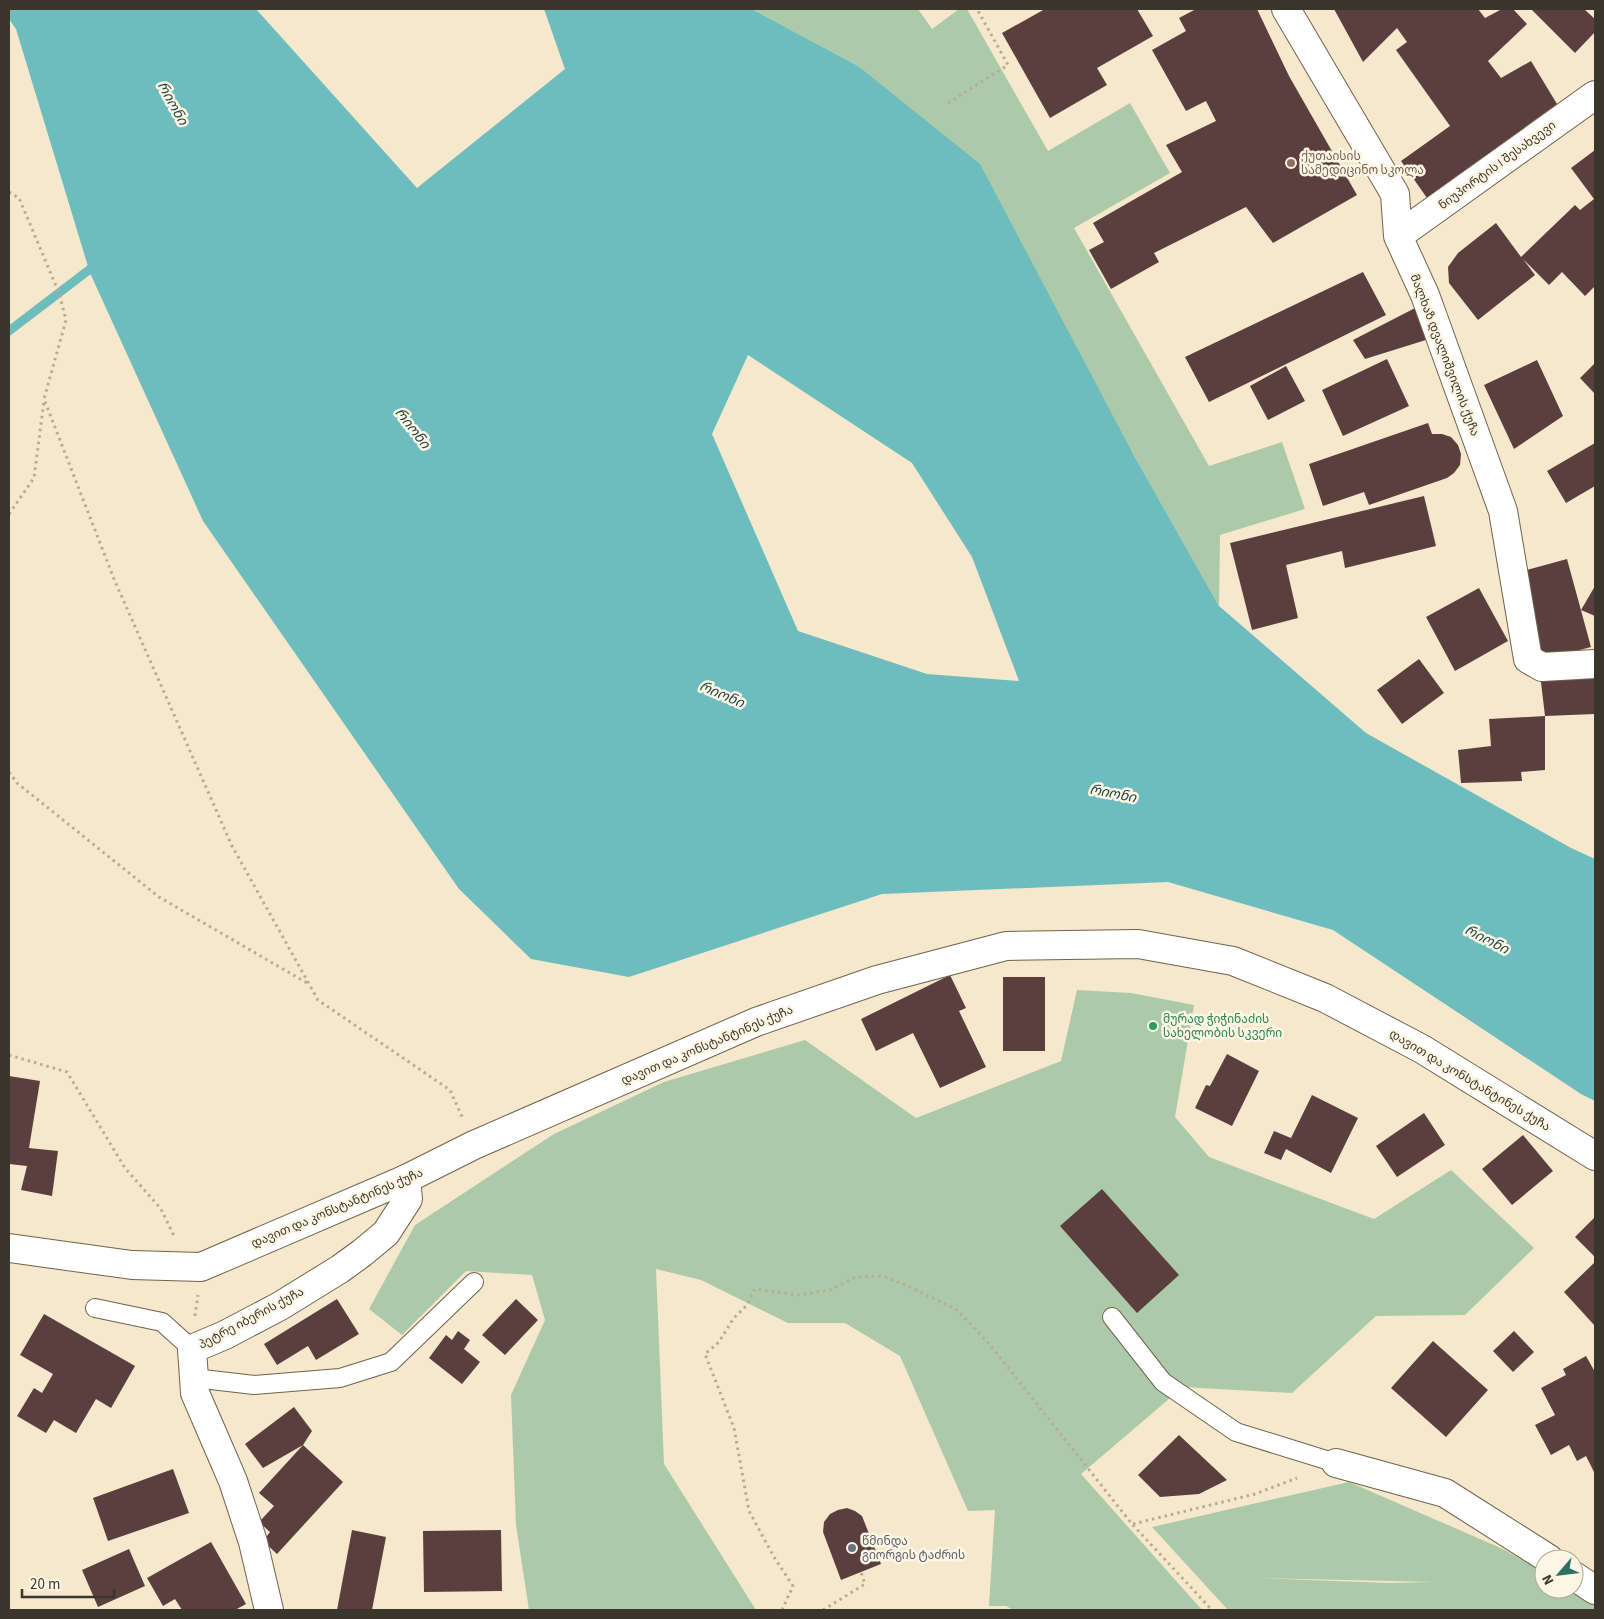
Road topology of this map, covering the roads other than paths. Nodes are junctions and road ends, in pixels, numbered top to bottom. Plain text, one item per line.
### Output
1 (1286, 9) edge
2 (1595, 95) edge
3 (1398, 236) junction
4 (1595, 664) edge
5 (1595, 1156) edge
6 (406, 1179) junction
7 (9, 1248) edge
8 (474, 1282) dead end
9 (95, 1308) dead end
10 (1112, 1317) dead end
11 (192, 1349) junction
12 (194, 1378) junction
13 (1336, 1463) joint
14 (1534, 1549) edge
15 (1584, 1583) edge
16 (1595, 1590) edge
17 (269, 1610) edge

1 - 3 street, მალხაზ დვალიშვილის ქუჩა
2 - 3 street, ნიუპორტის I შესახვევი
3 - 4 street, მალხაზ დვალიშვილის ქუჩა
5 - 6 street, დავით და კონსტანტინეს ქუჩა
6 - 7 street, დავით და კონსტანტინეს ქუჩა
6 - 11 street, პეტრე იბერის ქუჩა
8 - 12 lane
9 - 11 lane
10 - 13 lane
11 - 12 street, პეტრე იბერის ქუჩა
12 - 17 street, პეტრე იბერის ქუჩა
13 - 14 street
15 - 16 street

